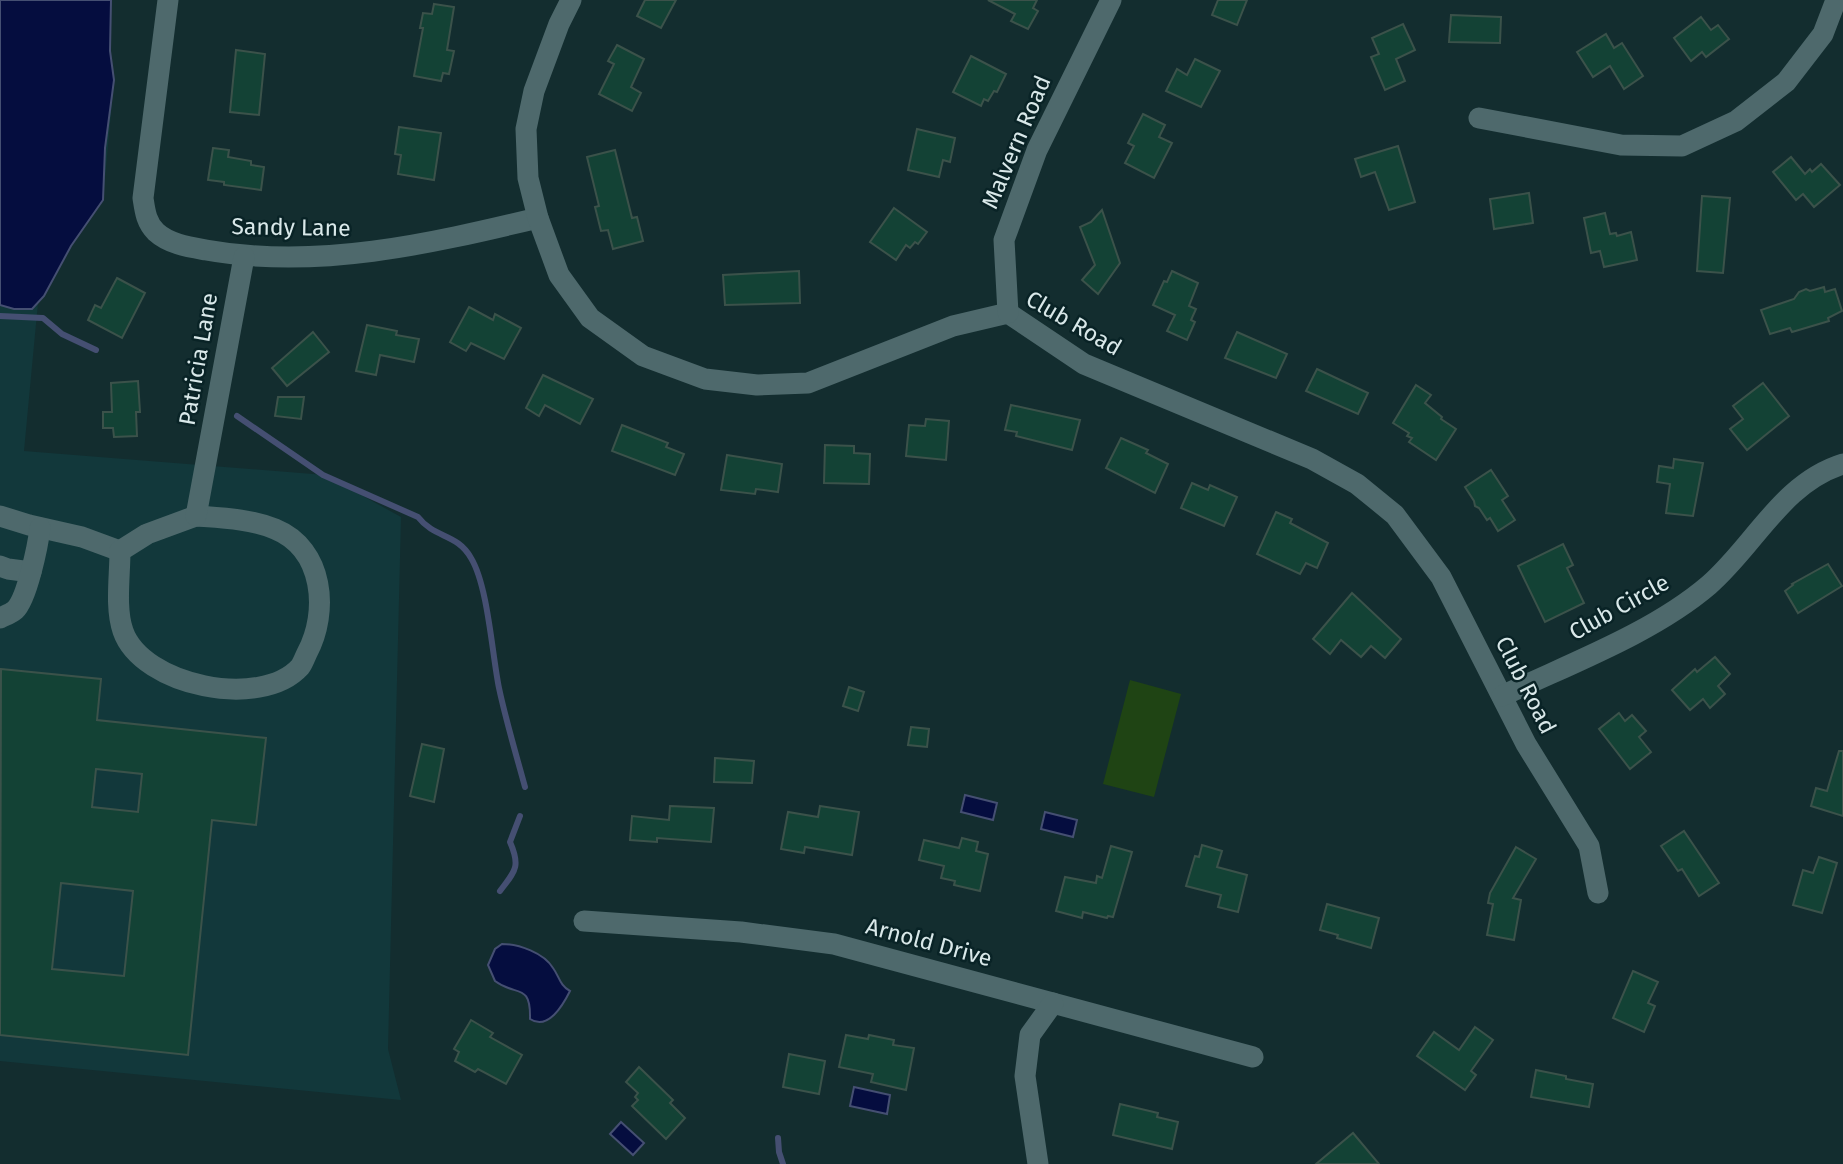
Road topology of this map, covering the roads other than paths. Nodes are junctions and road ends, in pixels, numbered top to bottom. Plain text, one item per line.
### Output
1 (168, 0) edge
2 (571, 0) edge
3 (1111, 0) edge
4 (1836, 0) edge
5 (1479, 118) dead end
6 (538, 218) junction
7 (244, 257) junction
8 (1008, 313) junction
9 (1843, 464) edge
10 (0, 516) edge
11 (196, 516) junction
12 (40, 528) junction
13 (120, 551) junction
14 (0, 566) edge
15 (31, 572) junction
16 (0, 618) edge
17 (1502, 696) junction
18 (1598, 893) dead end
19 (584, 921) dead end
20 (1054, 1003) junction
21 (1253, 1057) dead end
22 (1038, 1164) edge

1 - 7 street, Sandy Lane
2 - 6 street, Club Road
3 - 8 street, Malvern Road
4 - 5 street
6 - 7 street, Sandy Lane
6 - 8 street, Club Road
7 - 11 street, Patricia Lane
8 - 17 street, Club Road
9 - 17 street, Club Circle
10 - 12 street
11 - 13 street
11 - 13 street
12 - 13 street
12 - 15 street
14 - 15 street
15 - 16 street
17 - 18 street, Club Road
19 - 20 street, Arnold Drive
20 - 21 street, Arnold Drive
20 - 22 street

